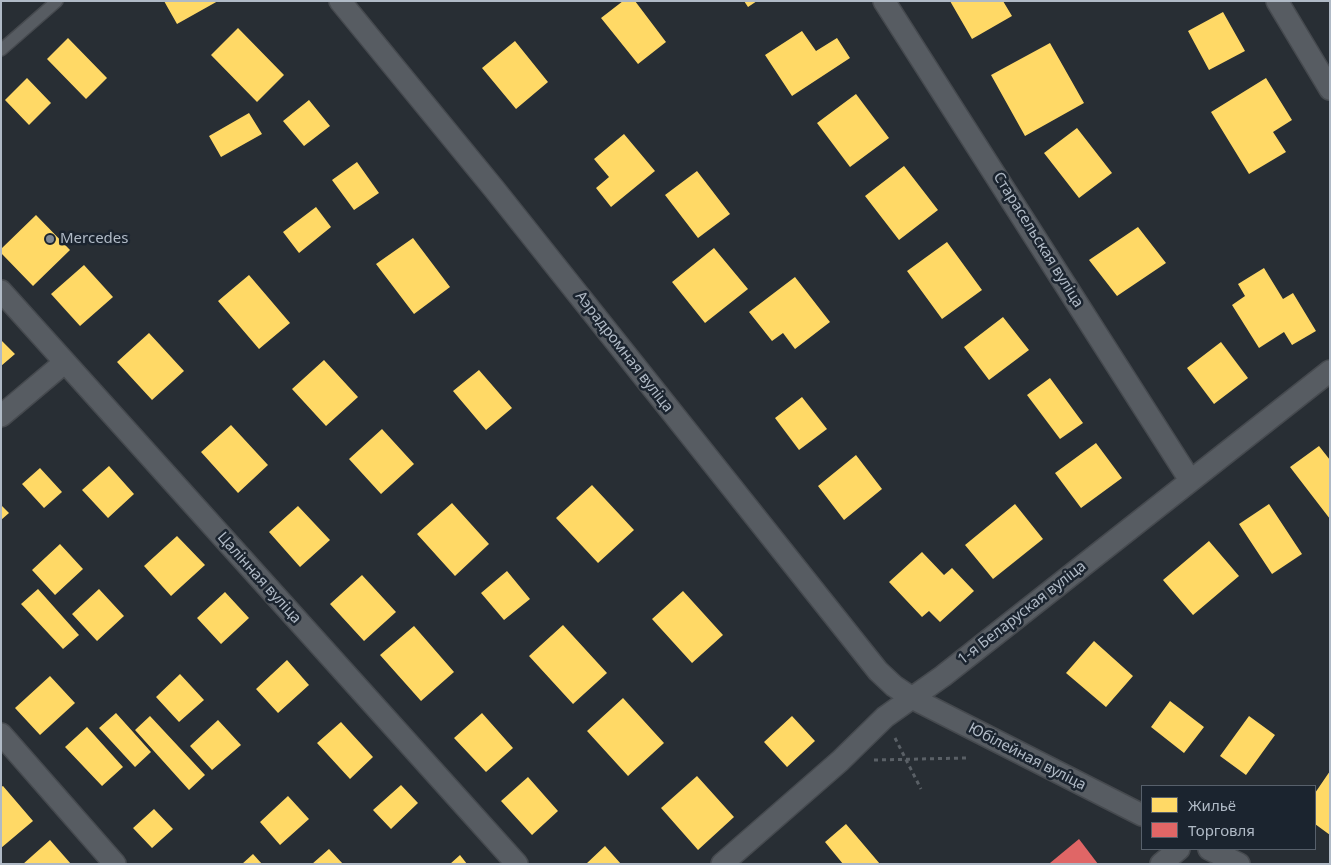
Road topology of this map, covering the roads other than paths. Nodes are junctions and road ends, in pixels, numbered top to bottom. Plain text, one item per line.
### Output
1 (57, 1) edge
2 (340, 1) edge
3 (884, 1) edge
4 (1276, 1) edge
5 (1, 50) edge
6 (1330, 88) edge
7 (1, 291) edge
8 (64, 363) junction
9 (1330, 371) edge
10 (1, 416) edge
11 (1190, 480) junction
12 (912, 698) junction
13 (1, 734) edge
14 (1141, 814) edge
15 (1178, 850) edge
16 (1211, 850) edge
17 (115, 864) edge
18 (518, 864) edge
19 (722, 864) edge
20 (1162, 864) edge
21 (1238, 864) edge

1 - 5 lane
2 - 12 street, Аэрадромная вуліца
3 - 11 street, Старасельская вуліца
4 - 6 street
7 - 8 street, Цалінная вуліца
8 - 10 street
8 - 18 street, Цалінная вуліца
9 - 11 street, 1-я Беларуская вуліца
11 - 12 street, 1-я Беларуская вуліца
12 - 14 street, Юбілейная вуліца
12 - 19 street, 1-я Беларуская вуліца
13 - 17 street
15 - 20 street
16 - 21 street

